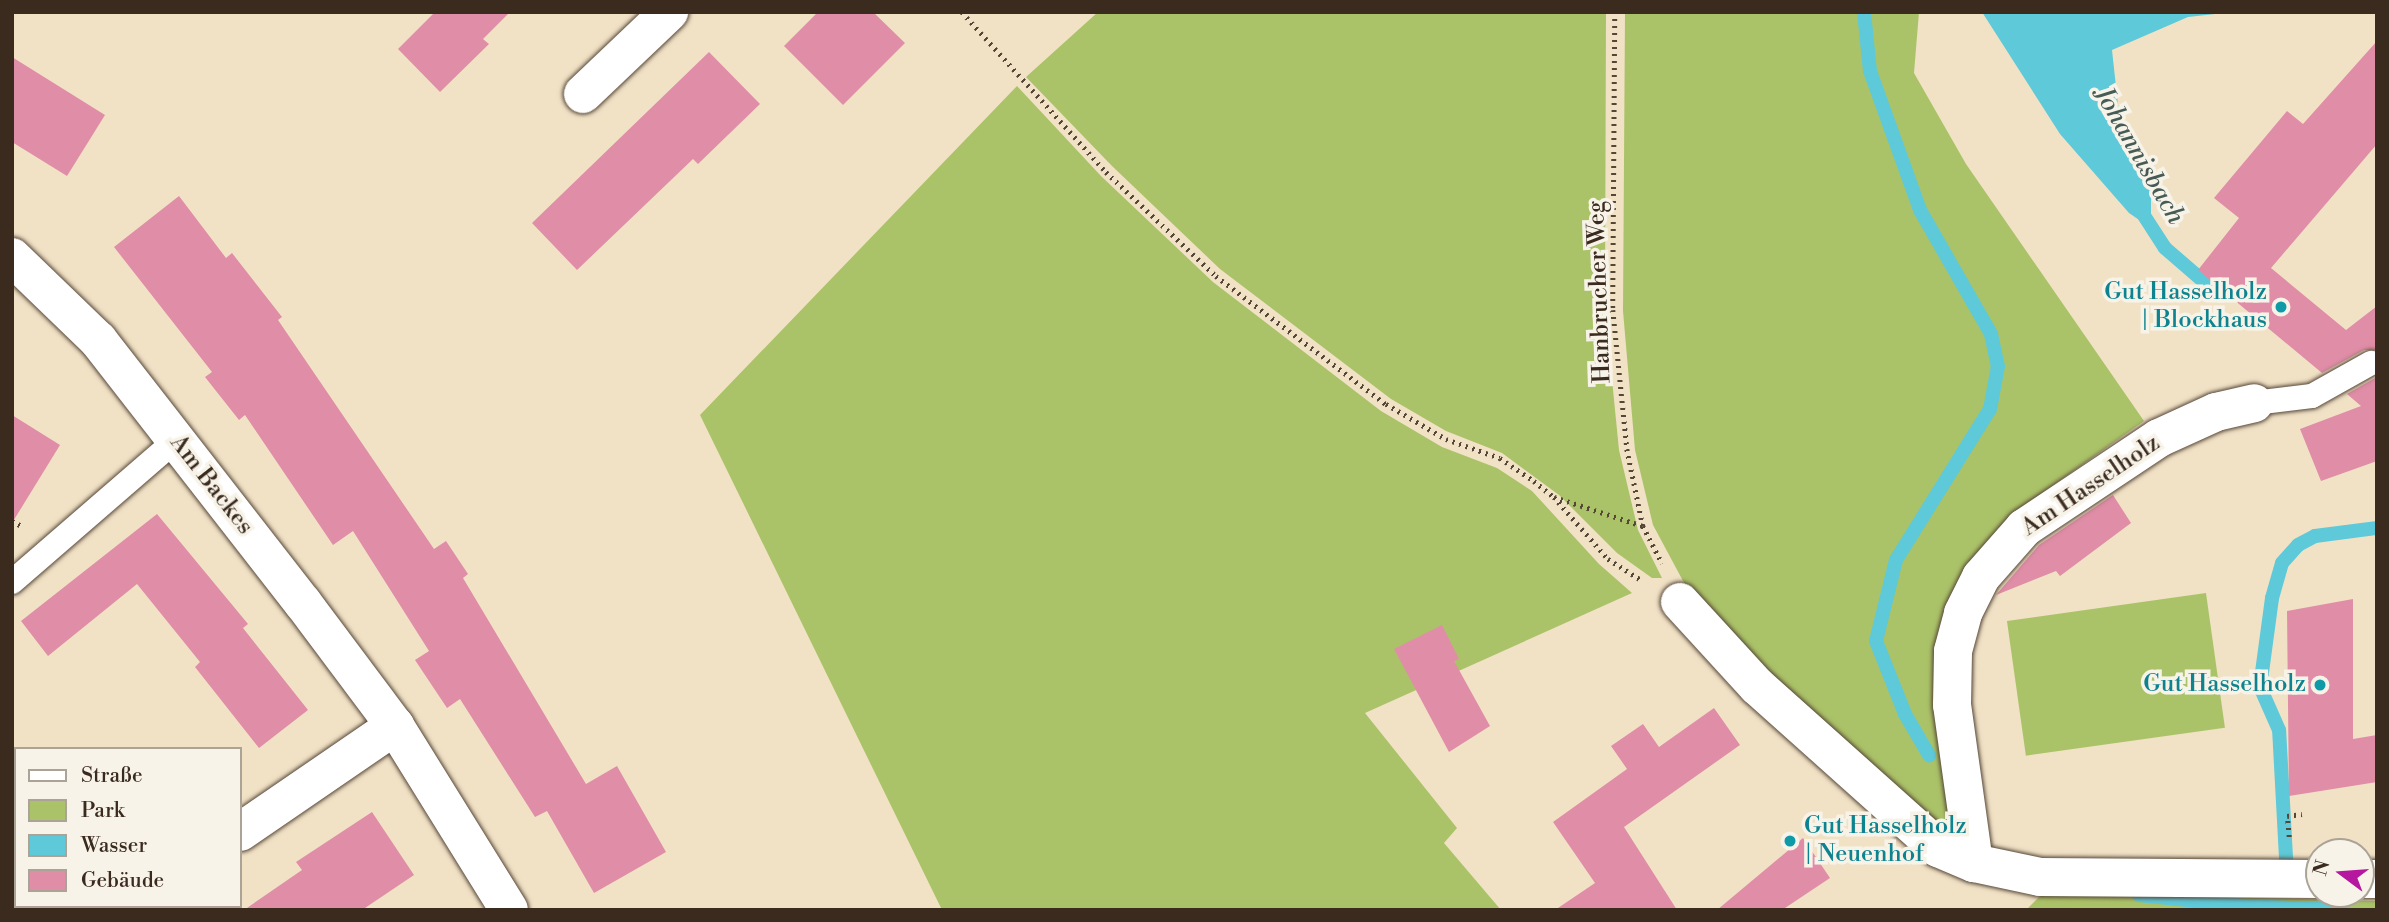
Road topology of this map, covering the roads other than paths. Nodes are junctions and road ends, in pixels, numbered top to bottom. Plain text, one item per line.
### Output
1 (669, 12) edge
2 (583, 94) dead end
3 (12, 257) edge
4 (2371, 363) dead end
5 (2254, 403) joint
6 (176, 440) junction
7 (12, 582) edge
8 (1680, 601) road end
9 (394, 726) junction
10 (242, 831) edge
11 (1974, 863) junction
12 (2305, 879) edge
13 (509, 910) edge

1 - 2 street
3 - 6 street, Am Backes
4 - 5 lane
5 - 11 street, Am Hasselholz
6 - 7 lane
6 - 9 street, Am Backes
8 - 11 street
9 - 10 street
9 - 13 street, Am Backes
11 - 12 street

